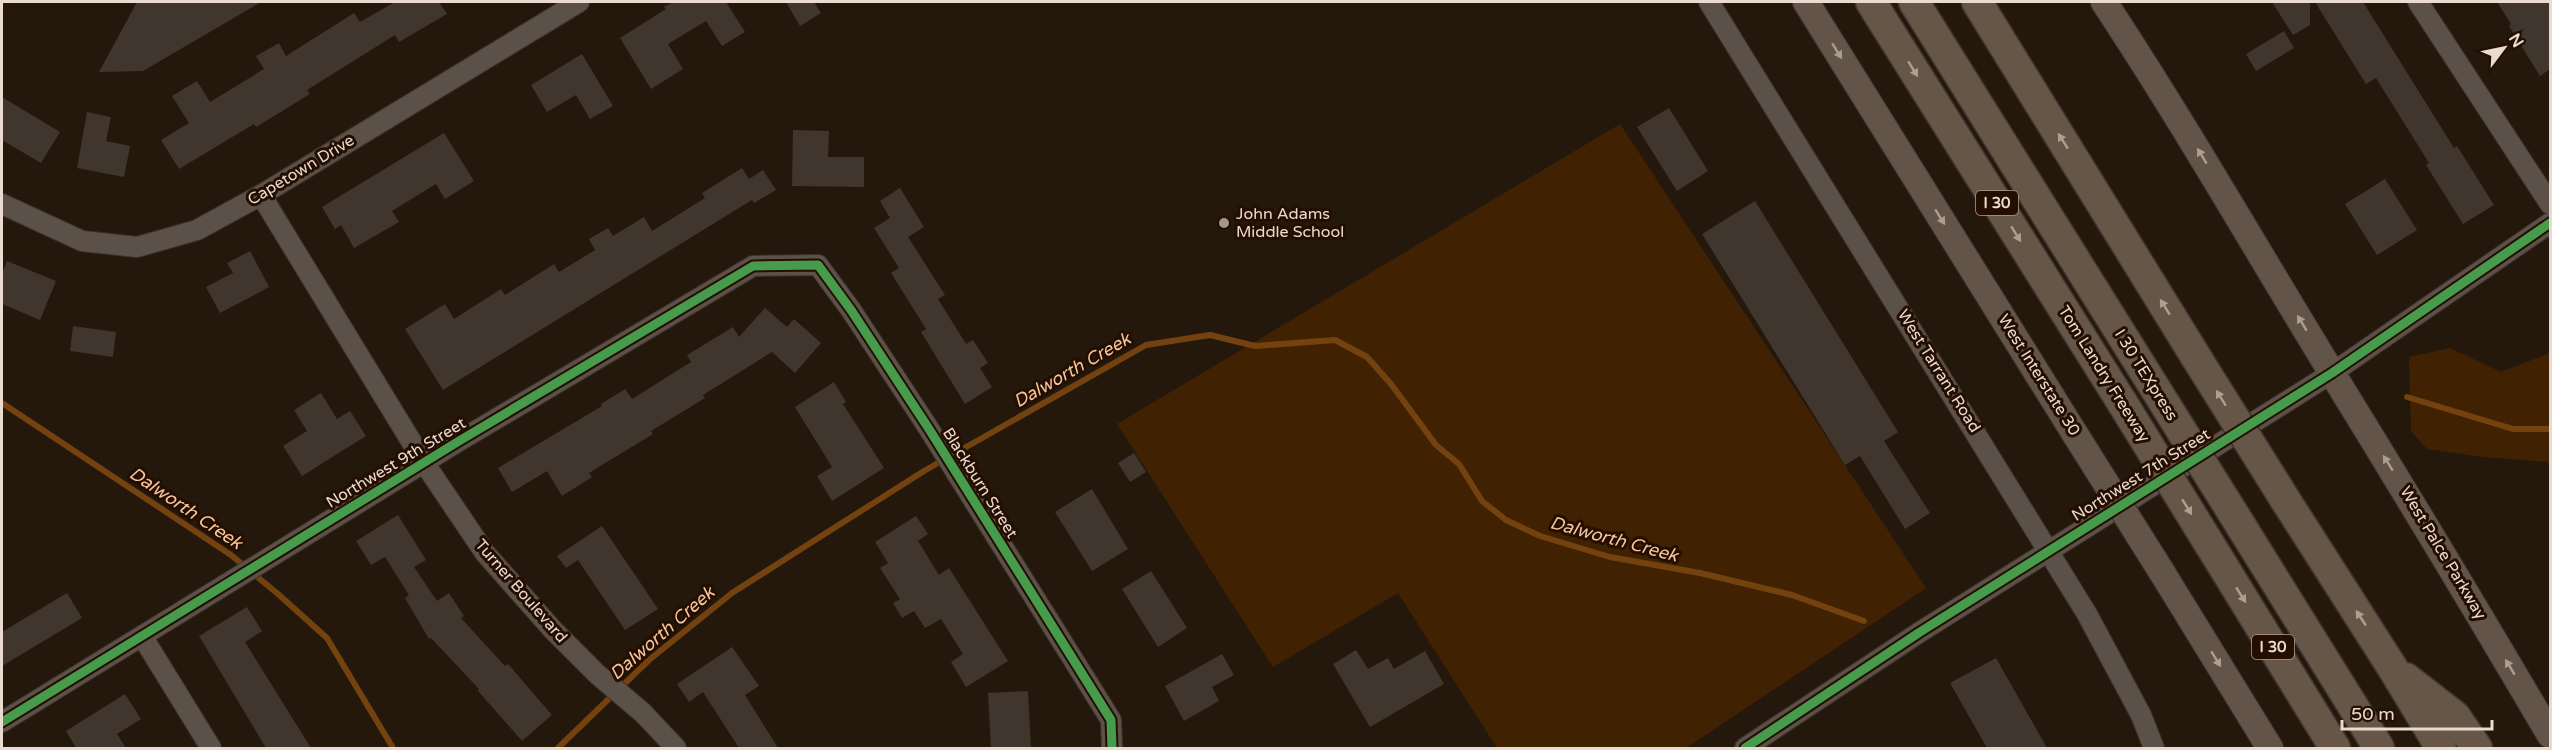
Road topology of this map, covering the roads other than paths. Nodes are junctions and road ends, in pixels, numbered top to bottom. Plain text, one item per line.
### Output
1 (579, 2) edge
2 (1709, 2) edge
3 (1806, 2) edge
4 (1871, 2) edge
5 (1914, 2) edge
6 (1977, 2) edge
7 (2104, 2) edge
8 (2418, 2) edge
9 (261, 195) junction
10 (2, 204) edge
11 (2550, 204) edge
12 (2550, 223) edge
13 (818, 266) joint
14 (2332, 373) junction
15 (425, 464) junction
16 (2049, 550) junction
17 (142, 636) junction
18 (2392, 667) junction
19 (2, 722) edge
20 (2550, 735) edge
21 (211, 748) edge
22 (676, 748) edge
23 (1112, 748) edge
24 (1744, 748) edge
25 (2154, 748) edge
26 (2270, 748) edge
27 (2335, 748) edge
28 (2379, 748) edge
29 (2441, 748) edge
30 (2477, 748) edge

1 - 9 street, Capetown Drive
2 - 16 street, West Tarrant Road
3 -> 26 main road, West Interstate 30, bridge
4 -> 27 highway, Tom Landry Freeway / I 30, bridge
5 - 28 highway, I 30 TEXpress, bridge
18 -> 6 highway, bridge
14 -> 7 main road
8 - 11 street
9 - 10 street, Capetown Drive
9 - 15 street, Turner Boulevard
12 - 14 street, Northwest 7th Street
13 - 15 street, Northwest 9th Street
13 - 23 street, Blackburn Street
14 - 16 street, Northwest 7th Street
20 -> 14 main road, West Palce Parkway
15 - 17 street, Northwest 9th Street
15 - 22 street, Turner Boulevard
16 - 24 street, Northwest 7th Street
16 - 25 street, West Tarrant Road
17 - 19 street, Northwest 9th Street
17 - 21 street
18 - 29 highway
18 - 30 highway

